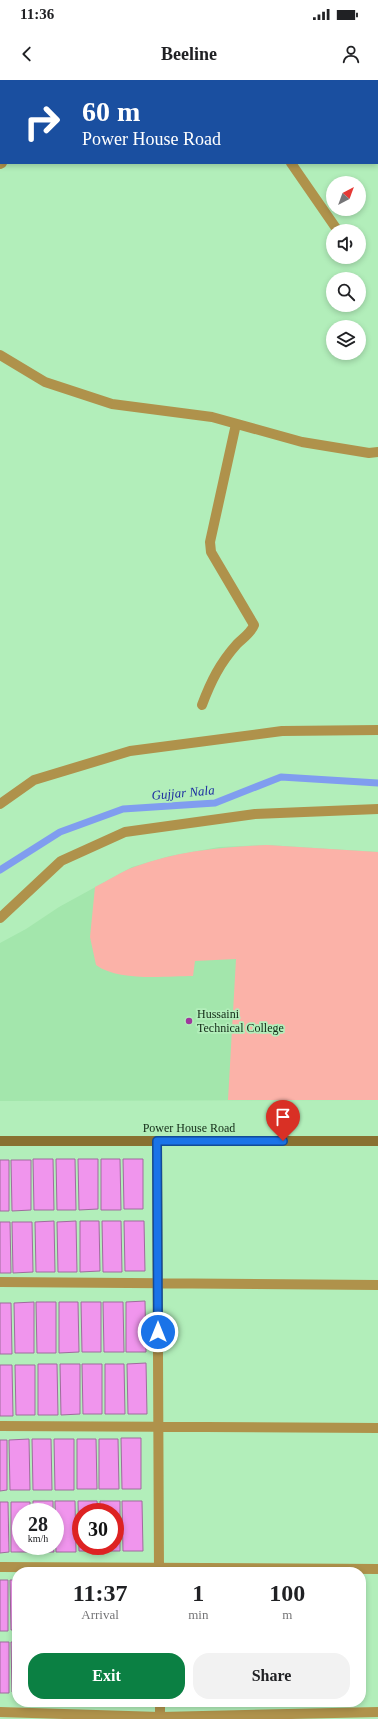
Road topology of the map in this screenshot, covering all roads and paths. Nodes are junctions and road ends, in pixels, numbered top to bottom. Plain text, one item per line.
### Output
1 (292, 164) edge
2 (333, 224) edge
3 (0, 355) edge
4 (236, 424) junction
5 (378, 452) edge
6 (202, 705) dead end
7 (378, 730) edge
8 (0, 804) edge
9 (378, 809) edge
10 (0, 918) edge
11 (0, 1141) edge
12 (157, 1141) junction
13 (378, 1141) edge
14 (0, 1282) edge
15 (158, 1285) junction
16 (378, 1285) edge
17 (0, 1426) edge
18 (158, 1428) junction
19 (378, 1428) edge
20 (0, 1567) edge
21 (12, 1567) edge
22 (159, 1567) edge
23 (366, 1569) edge
24 (378, 1569) edge
25 (160, 1707) edge
26 (0, 1712) edge
27 (378, 1712) edge
28 (160, 1718) edge

1 - 2 street
3 - 4 street
4 - 5 street
4 - 6 street
7 - 8 street
9 - 10 street
11 - 12 street, Power House Road
12 - 13 street, Power House Road
12 - 15 street
14 - 15 street
15 - 16 street
15 - 18 street
17 - 18 street
18 - 19 street
18 - 22 street
20 - 21 street
23 - 24 street
25 - 28 street
26 - 28 street
27 - 28 street

